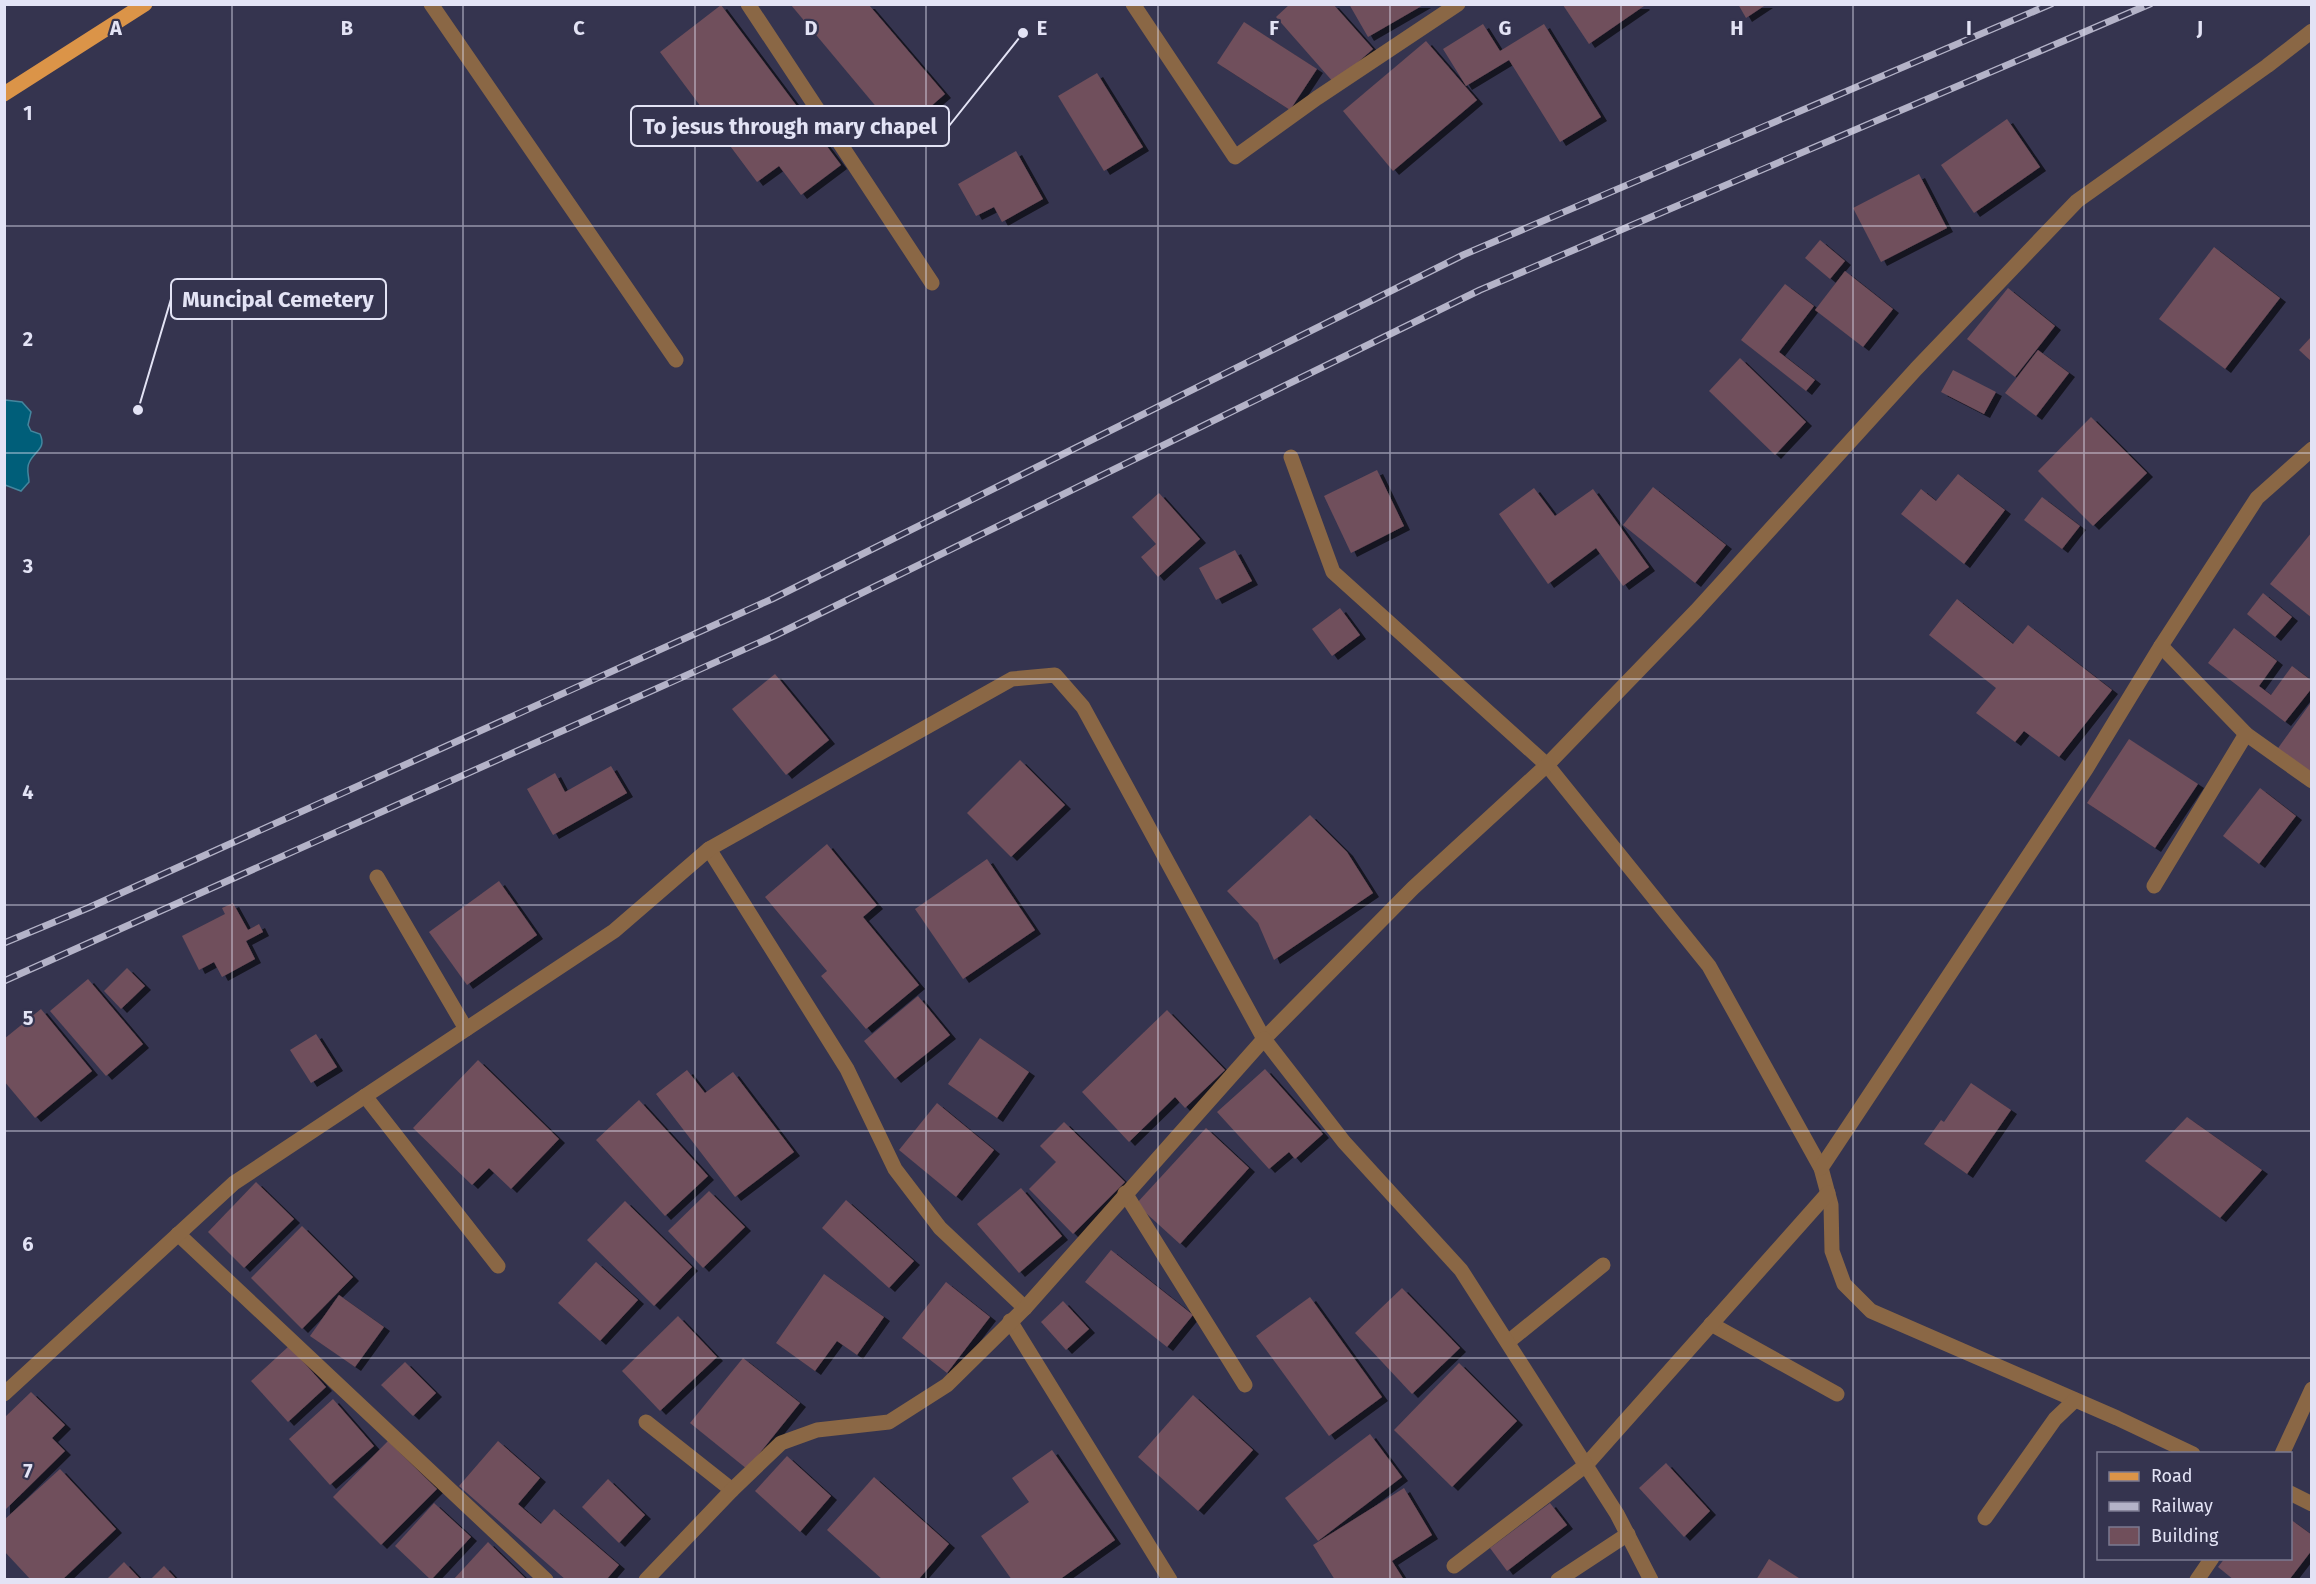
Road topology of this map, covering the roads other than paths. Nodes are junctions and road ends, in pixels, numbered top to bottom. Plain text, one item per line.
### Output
1 (145, 4) edge
2 (431, 4) edge
3 (748, 4) edge
4 (1133, 4) edge
5 (1458, 4) edge
6 (2312, 31) edge
7 (4, 94) edge
8 (932, 283) dead end
9 (676, 360) dead end
10 (2312, 449) edge
11 (1291, 457) dead end
12 (2161, 646) junction
13 (2246, 734) junction
14 (1547, 765) junction
15 (2312, 781) edge
16 (709, 849) junction
17 (377, 877) dead end
18 (2154, 886) dead end
19 (466, 1029) junction
20 (1264, 1039) junction
21 (365, 1096) junction
22 (1821, 1168) junction
23 (1125, 1193) junction
24 (1828, 1193) junction
25 (178, 1234) junction
26 (1603, 1265) dead end
27 (498, 1266) dead end
28 (1025, 1308) junction
29 (1010, 1321) junction
30 (1711, 1324) junction
31 (1508, 1342) junction
32 (1245, 1385) dead end
33 (2312, 1389) edge
34 (4, 1394) edge
35 (1837, 1394) dead end
36 (2075, 1400) junction
37 (646, 1422) dead end
38 (2189, 1452) edge
39 (2283, 1452) edge
40 (1586, 1465) junction
41 (732, 1490) junction
42 (2292, 1495) edge
43 (2312, 1503) edge
44 (1985, 1518) dead end
45 (1628, 1534) junction
46 (2211, 1560) edge
47 (1454, 1566) dead end
48 (546, 1580) edge
49 (646, 1580) edge
50 (1170, 1580) edge
51 (1558, 1580) edge
52 (1651, 1580) edge
53 (2197, 1580) edge

1 - 7 main road
2 - 9 street
3 - 8 street
4 - 5 street
6 - 14 street
10 - 12 street
11 - 14 street
12 - 13 street
12 - 22 street
13 - 15 street
13 - 18 street
14 - 20 street
14 - 22 street
16 - 19 street
16 - 20 street
16 - 28 street
17 - 19 street
19 - 21 street
20 - 23 street
20 - 31 street
21 - 25 street
21 - 27 street
22 - 24 street
23 - 28 street
23 - 32 street
24 - 30 street
24 - 36 street
25 - 34 street
25 - 48 street
26 - 31 street
28 - 29 street
29 - 41 street
29 - 50 street
30 - 35 street
30 - 40 street
31 - 40 street
33 - 39 street
36 - 38 street
36 - 44 street
37 - 41 street
40 - 45 street
40 - 47 street
41 - 49 street
42 - 43 street
45 - 51 street
45 - 52 street
46 - 53 street

